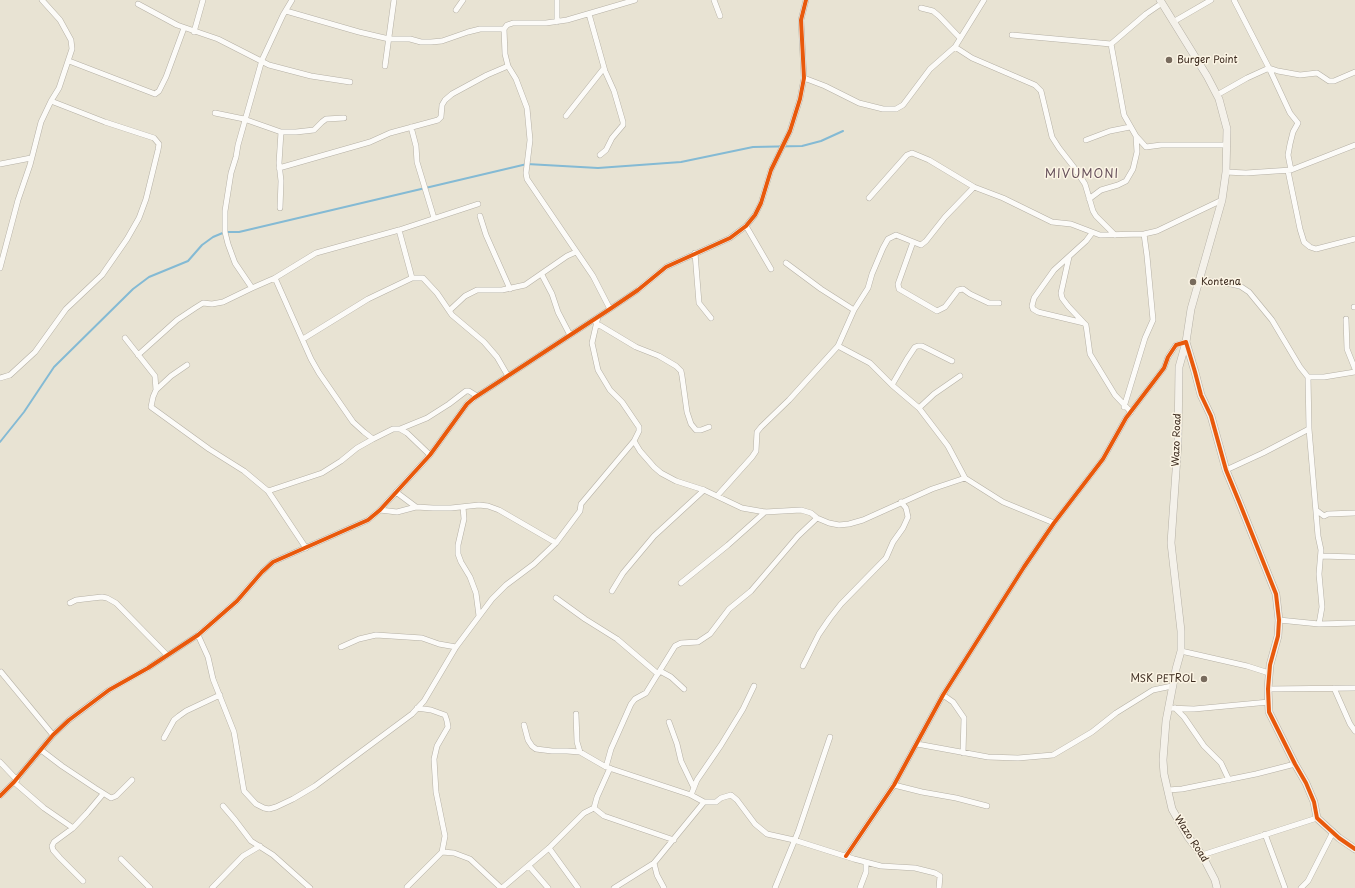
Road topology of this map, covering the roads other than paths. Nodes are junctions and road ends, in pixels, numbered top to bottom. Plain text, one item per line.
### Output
1 (42, 0) edge
2 (203, 0) edge
3 (292, 0) edge
4 (394, 0) edge
5 (463, 0) edge
6 (558, 0) edge
7 (635, 0) edge
8 (714, 0) edge
9 (806, 0) edge
10 (983, 0) edge
11 (1211, 0) edge
12 (1234, 0) edge
13 (1161, 2) edge
14 (138, 4) dead end
15 (921, 8) dead end
16 (286, 10) junction
17 (456, 10) dead end
18 (589, 14) junction
19 (720, 16) dead end
20 (557, 22) junction
21 (1173, 22) junction
22 (184, 28) junction
23 (504, 29) junction
24 (194, 32) junction
25 (1012, 35) dead end
26 (960, 38) junction
27 (389, 39) junction
28 (1111, 44) junction
29 (955, 47) junction
30 (262, 60) junction
31 (69, 61) junction
32 (385, 66) dead end
33 (508, 66) junction
34 (604, 68) junction
35 (1269, 68) junction
36 (1355, 72) edge
37 (804, 78) junction
38 (350, 82) dead end
39 (1217, 95) junction
40 (51, 101) junction
41 (215, 113) dead end
42 (566, 116) dead end
43 (344, 118) dead end
44 (244, 120) junction
45 (411, 127) junction
46 (1130, 127) junction
47 (281, 132) junction
48 (1136, 136) junction
49 (1086, 140) dead end
50 (1228, 145) junction
51 (1355, 145) edge
52 (600, 155) dead end
53 (31, 158) junction
54 (0, 164) edge
55 (279, 168) junction
56 (1290, 170) junction
57 (1226, 172) junction
58 (974, 187) junction
59 (869, 198) dead end
60 (1089, 199) junction
61 (1222, 200) junction
62 (478, 204) dead end
63 (280, 208) dead end
64 (480, 216) dead end
65 (434, 218) junction
66 (746, 226) junction
67 (399, 230) junction
68 (1092, 233) junction
69 (1144, 234) junction
70 (1115, 235) junction
71 (1355, 240) edge
72 (913, 242) junction
73 (576, 252) junction
74 (696, 254) junction
75 (1069, 257) junction
76 (786, 263) dead end
77 (0, 268) edge
78 (771, 269) dead end
79 (542, 275) junction
80 (275, 278) junction
81 (412, 278) junction
82 (1200, 280) junction
83 (252, 288) junction
84 (510, 289) junction
85 (999, 303) dead end
86 (610, 309) junction
87 (450, 310) junction
88 (854, 310) junction
89 (598, 317) junction
90 (711, 318) dead end
91 (1346, 319) dead end
92 (1083, 322) junction
93 (596, 323) junction
94 (570, 335) junction
95 (125, 338) dead end
96 (302, 339) junction
97 (1186, 342) junction
98 (838, 346) junction
99 (138, 355) junction
100 (952, 361) dead end
101 (187, 365) dead end
102 (1355, 371) edge
103 (508, 376) junction
104 (960, 376) dead end
105 (0, 378) edge
106 (1308, 378) junction
107 (892, 385) junction
108 (156, 390) junction
109 (477, 396) junction
110 (1124, 407) junction
111 (919, 408) junction
112 (1131, 412) junction
113 (709, 427) dead end
114 (400, 429) junction
115 (1309, 429) junction
116 (373, 439) junction
117 (634, 441) junction
118 (430, 455) junction
119 (1226, 470) junction
120 (966, 478) junction
121 (704, 490) junction
122 (268, 491) junction
123 (396, 492) junction
124 (717, 496) junction
125 (901, 502) junction
126 (416, 507) junction
127 (463, 507) junction
128 (380, 510) junction
129 (1316, 510) junction
130 (765, 512) junction
131 (1355, 513) edge
132 (817, 518) junction
133 (1054, 523) junction
134 (556, 543) junction
135 (306, 548) junction
136 (1320, 556) junction
137 (1355, 557) edge
138 (681, 584) dead end
139 (612, 590) dead end
140 (556, 598) dead end
141 (70, 603) dead end
142 (479, 616) junction
143 (1280, 620) junction
144 (1355, 623) edge
145 (1319, 624) junction
146 (198, 635) junction
147 (341, 647) dead end
148 (456, 647) junction
149 (1181, 651) junction
150 (167, 655) junction
151 (803, 666) dead end
152 (1, 672) dead end
153 (659, 672) junction
154 (1269, 673) junction
155 (754, 686) dead end
156 (1172, 686) junction
157 (1334, 688) junction
158 (1355, 688) edge
159 (684, 689) dead end
160 (1268, 689) junction
161 (220, 695) junction
162 (943, 695) junction
163 (1269, 702) junction
164 (417, 708) junction
165 (1172, 708) junction
166 (576, 714) dead end
167 (669, 722) dead end
168 (524, 725) dead end
169 (1355, 732) edge
170 (53, 735) junction
171 (830, 737) dead end
172 (164, 738) dead end
173 (917, 744) junction
174 (41, 750) junction
175 (580, 752) junction
176 (964, 753) junction
177 (0, 762) edge
178 (1295, 764) junction
179 (608, 767) junction
180 (132, 780) dead end
181 (1229, 780) junction
182 (16, 781) junction
183 (894, 785) junction
184 (694, 788) junction
185 (1168, 790) junction
186 (103, 794) junction
187 (691, 795) junction
188 (0, 796) edge
189 (704, 802) junction
190 (223, 806) dead end
191 (987, 806) dead end
192 (594, 808) junction
193 (1318, 818) junction
194 (73, 828) junction
195 (1333, 832) junction
196 (1264, 834) junction
197 (674, 840) junction
198 (794, 840) junction
199 (260, 846) junction
200 (549, 848) junction
201 (1355, 849) edge
202 (442, 852) junction
203 (1202, 855) junction
204 (846, 856) junction
205 (122, 859) dead end
206 (866, 862) junction
207 (654, 863) junction
208 (529, 866) junction
209 (83, 881) dead end
210 (407, 887) dead end
211 (150, 888) edge
212 (212, 888) edge
213 (310, 888) edge
214 (502, 888) edge
215 (548, 888) edge
216 (578, 888) edge
217 (614, 888) edge
218 (664, 888) edge
219 (776, 888) edge
220 (860, 888) edge
221 (939, 888) edge
222 (1217, 888) edge
223 (1285, 888) edge
224 (1301, 888) edge

1 - 31 street
2 - 24 street
3 - 16 street
4 - 27 street
5 - 17 street
6 - 20 street
7 - 18 street
8 - 19 street
9 - 37 street
10 - 26 street
11 - 21 street
12 - 35 street
13 - 21 main road, Wazo Road
13 - 28 street
14 - 22 street
15 - 26 street
16 - 27 street
16 - 30 street
18 - 20 street
18 - 34 street
20 - 23 street
21 - 39 main road, Wazo Road
22 - 24 street
22 - 31 street
23 - 27 street
23 - 33 street
24 - 30 street
25 - 28 street
26 - 29 street
27 - 32 street
28 - 46 street
29 - 37 street
29 - 60 street
30 - 38 street
30 - 44 street
31 - 40 street
33 - 45 street
33 - 73 street
34 - 42 street
34 - 52 street
35 - 36 street
35 - 39 street
35 - 56 street
37 - 66 street
39 - 50 main road, Wazo Road
40 - 53 street
40 - 105 street
41 - 44 street
43 - 47 street
44 - 47 street
44 - 83 street
45 - 55 street
45 - 65 street
46 - 48 street
46 - 49 street
47 - 55 street
48 - 50 street
48 - 60 street
50 - 57 main road, Wazo Road
51 - 56 street
53 - 54 street
53 - 77 street
55 - 63 street
56 - 57 street
56 - 71 street
57 - 61 main road, Wazo Road
58 - 59 street
58 - 68 street
58 - 72 street
60 - 70 street
61 - 69 street
61 - 82 main road, Wazo Road
62 - 65 street
64 - 84 street
65 - 67 street
66 - 74 street
66 - 78 street
67 - 80 street
67 - 81 street
68 - 70 street
68 - 75 street
69 - 70 street
69 - 110 street
72 - 85 street
72 - 88 street
73 - 79 street
73 - 86 street
74 - 86 street
74 - 90 street
75 - 92 street
75 - 92 street
76 - 88 street
79 - 84 street
79 - 94 street
80 - 83 street
80 - 96 street
81 - 87 street
81 - 96 street
82 - 97 main road, Wazo Road
82 - 106 street
83 - 99 street
84 - 87 street
86 - 89 street
87 - 103 street
88 - 98 street
89 - 93 street
89 - 94 street
91 - 102 street
92 - 110 street
93 - 113 street
93 - 117 street
94 - 103 street
95 - 99 street
96 - 116 street
97 - 112 street
97 - 119 main road
97 - 149 main road, Wazo Road
98 - 107 street
98 - 124 street
99 - 108 street
100 - 107 street
101 - 108 street
102 - 106 street
103 - 109 street
104 - 111 street
106 - 115 street
107 - 111 street
108 - 122 street
109 - 114 street
109 - 118 street
110 - 112 street
111 - 120 street
112 - 133 street
114 - 116 street
114 - 118 street
115 - 119 street
115 - 129 street
116 - 122 street
117 - 121 street
117 - 134 street
118 - 123 street
119 - 143 main road
120 - 125 street
120 - 133 street
121 - 124 street
121 - 139 street
122 - 135 street
123 - 126 street
123 - 128 street
124 - 130 street
125 - 132 street
125 - 151 street
126 - 127 street
126 - 128 street
127 - 134 street
127 - 142 street
128 - 135 street
129 - 131 street
129 - 136 street
130 - 132 street
130 - 138 street
132 - 153 street
133 - 162 street
134 - 142 street
135 - 146 street
136 - 137 street
136 - 145 street
140 - 153 street
141 - 150 street
142 - 148 street
143 - 145 street
143 - 154 main road
144 - 145 street
146 - 150 street
146 - 161 street
147 - 148 street
148 - 164 street
149 - 154 street
149 - 156 main road, Wazo Road
150 - 170 street
152 - 170 street
153 - 159 street
153 - 179 street
154 - 160 main road
155 - 184 street
156 - 165 main road, Wazo Road
156 - 176 street
157 - 158 street
157 - 160 street
157 - 169 street
160 - 163 main road
161 - 164 street
161 - 172 street
162 - 173 street
162 - 176 street
163 - 165 street
163 - 178 main road
164 - 202 street
165 - 181 street
165 - 185 main road, Wazo Road
166 - 175 street
167 - 184 street
168 - 175 street
170 - 174 street
171 - 198 street
173 - 176 street
173 - 183 street
174 - 182 street
174 - 186 street
175 - 179 street
177 - 182 street
178 - 181 street
178 - 193 main road
179 - 187 street
179 - 192 street
180 - 186 street
181 - 185 street
182 - 188 street
182 - 194 street
183 - 191 street
183 - 204 street
184 - 187 street
185 - 203 main road, Wazo Road
186 - 194 street
187 - 189 street
189 - 197 street
189 - 198 street
190 - 199 street
192 - 197 street
192 - 200 street
193 - 195 main road
193 - 196 street
194 - 209 street
195 - 201 main road
195 - 224 street
196 - 203 street
196 - 223 street
197 - 207 street
198 - 204 street
198 - 219 street
199 - 212 street
199 - 213 street
200 - 208 street
200 - 216 street
202 - 210 street
202 - 214 street
203 - 222 main road, Wazo Road
204 - 206 street
205 - 211 street
206 - 220 street
206 - 221 street
207 - 217 street
207 - 218 street
208 - 214 street
208 - 215 street

